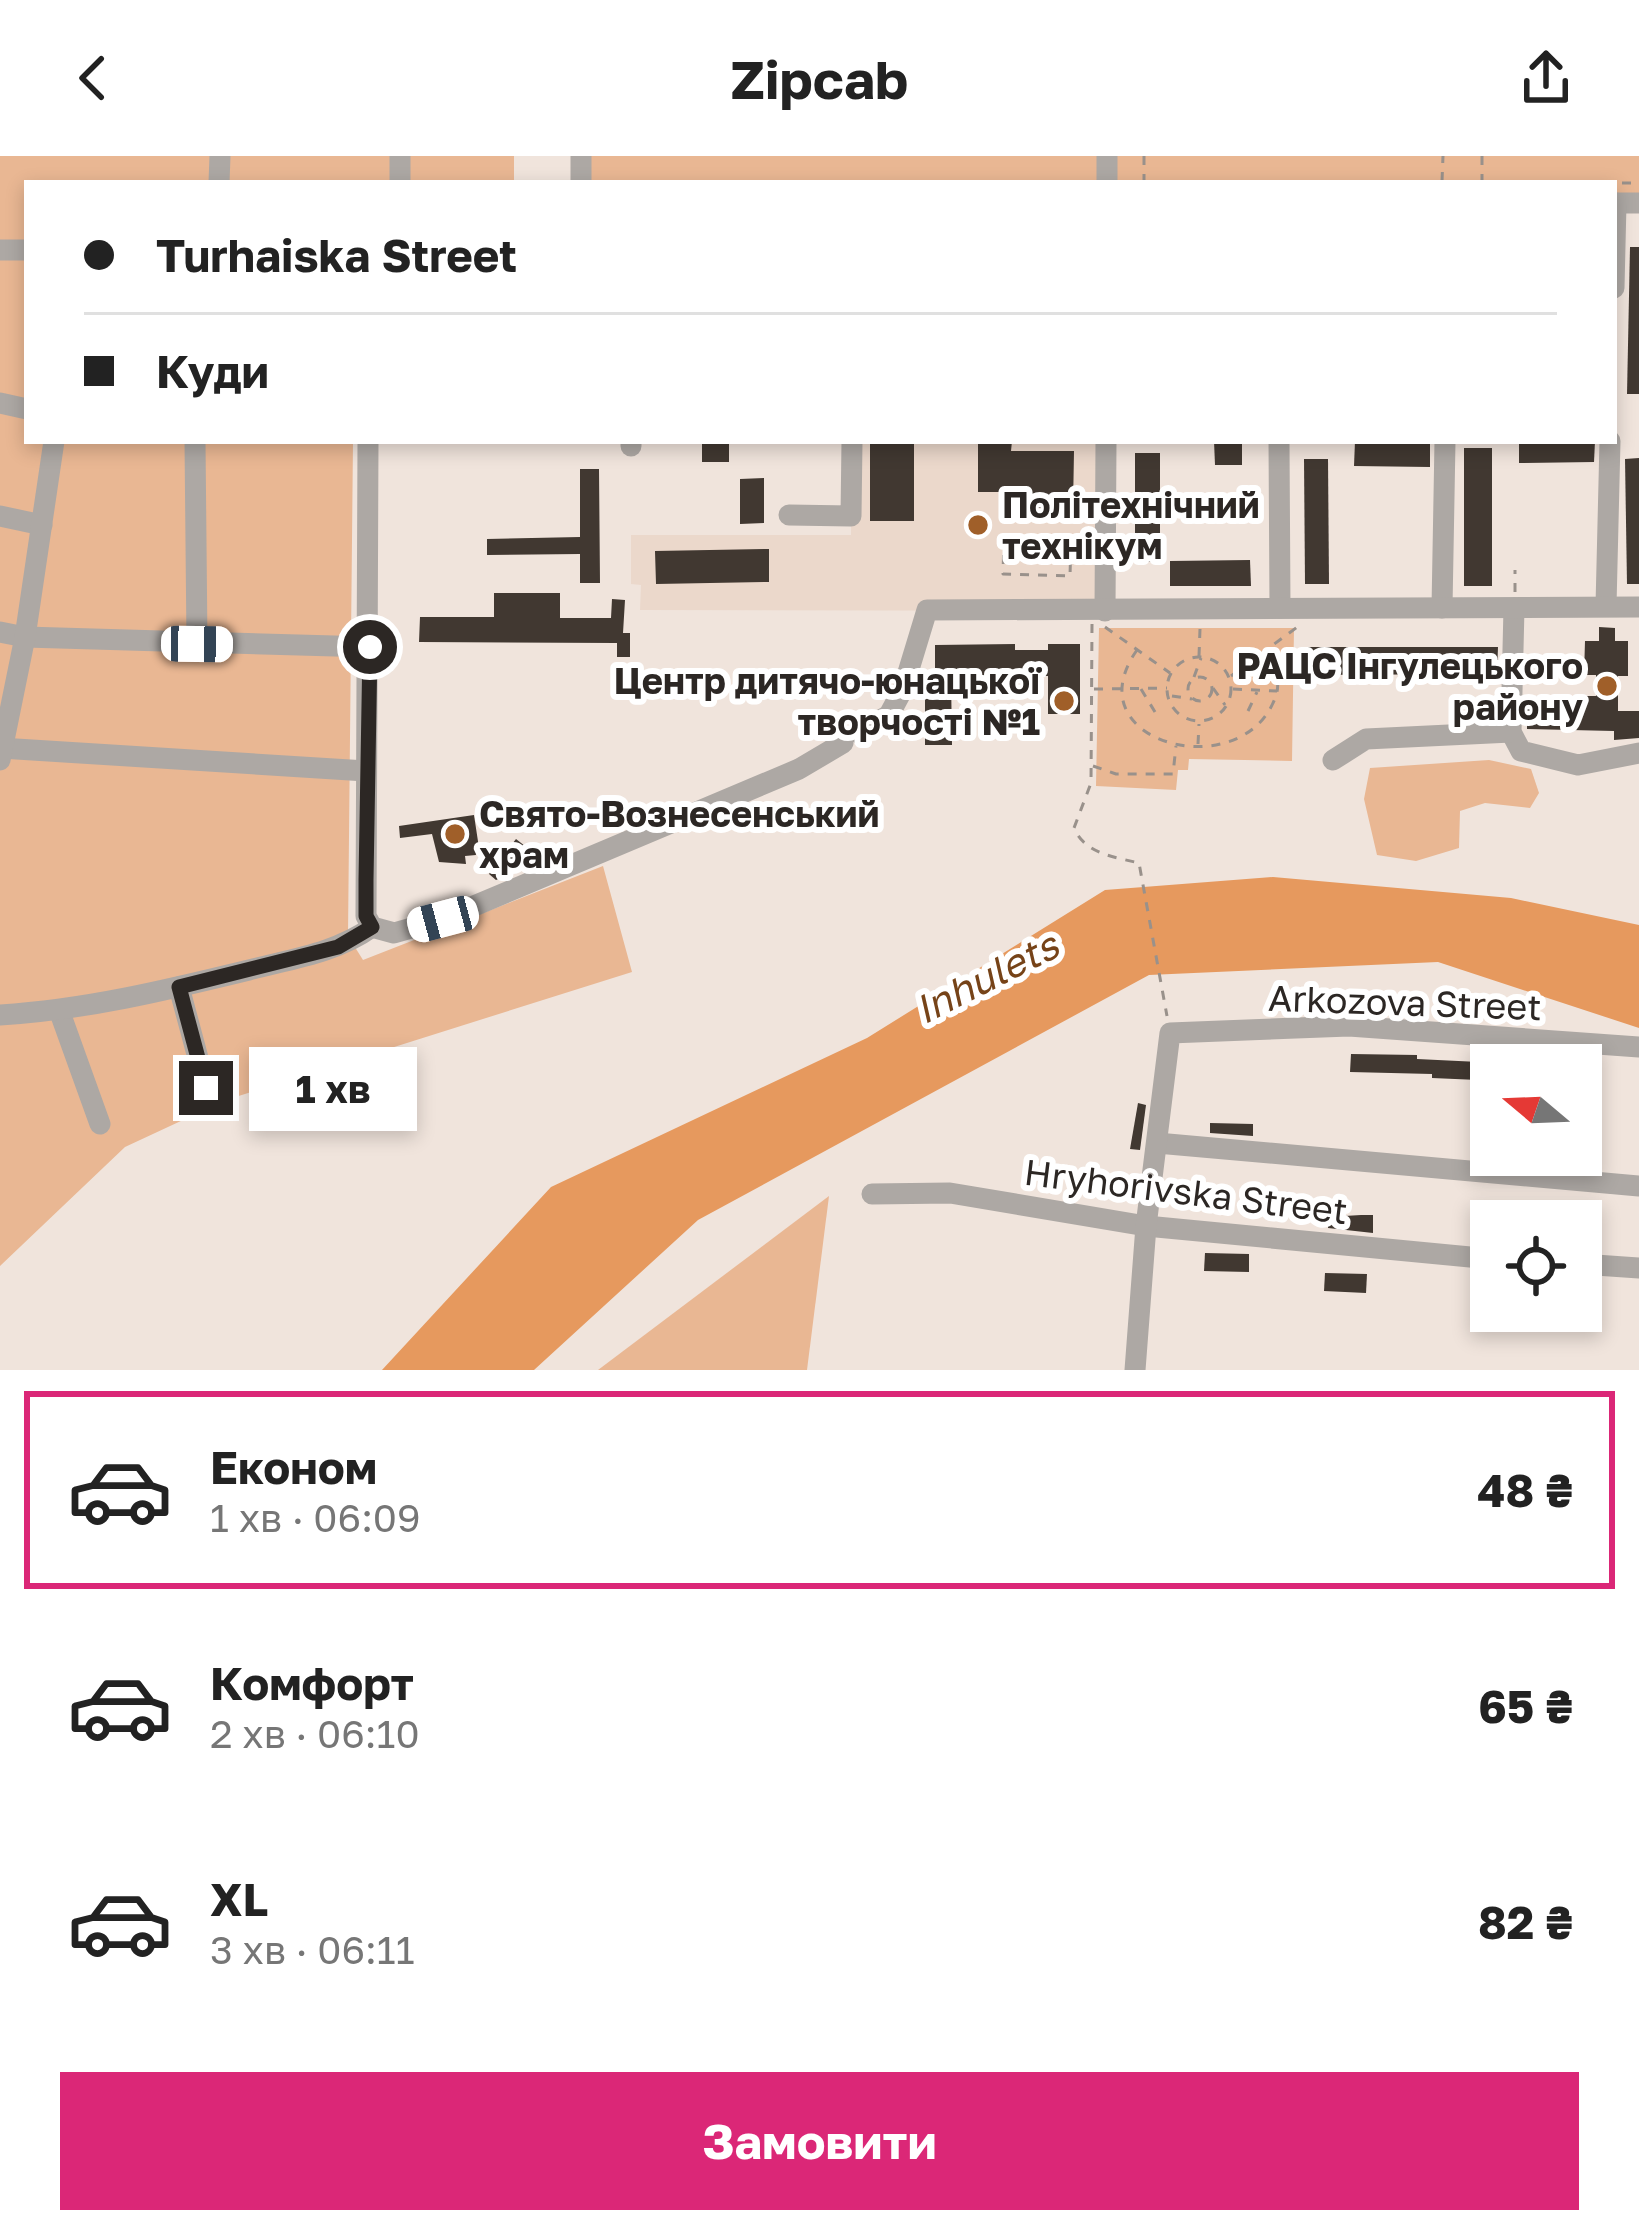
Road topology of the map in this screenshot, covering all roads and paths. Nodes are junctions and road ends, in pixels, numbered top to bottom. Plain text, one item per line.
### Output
1 (1623, 203) edge
2 (1617, 260) edge
3 (54, 444) edge
4 (195, 444) edge
5 (368, 444) edge
6 (852, 444) edge
7 (1106, 444) edge
8 (1280, 444) edge
9 (1445, 444) edge
10 (1610, 444) edge
11 (789, 515) dead end
12 (0, 516) edge
13 (42, 525) junction
14 (1070, 576) joint
15 (1606, 606) junction
16 (1639, 607) edge
17 (1280, 608) junction
18 (1442, 608) junction
19 (1514, 608) junction
20 (1100, 615) junction
21 (1200, 624) dead end
22 (1300, 625) dead end
23 (0, 632) edge
24 (25, 637) junction
25 (197, 644) junction
26 (370, 647) junction
27 (1137, 650) junction
28 (1262, 653) junction
29 (1200, 658) junction
30 (1156, 663) junction
31 (1246, 665) junction
32 (1150, 673) dead end
33 (1172, 674) junction
34 (1250, 675) dead end
35 (1229, 677) junction
36 (1193, 679) junction
37 (1212, 687) junction
38 (1141, 688) junction
39 (1168, 688) junction
40 (1231, 688) junction
41 (1093, 689) junction
42 (1120, 689) junction
43 (1258, 690) junction
44 (1278, 691) junction
45 (1168, 696) junction
46 (1194, 700) junction
47 (1226, 706) junction
48 (1248, 711) dead end
49 (1155, 712) dead end
50 (1199, 721) junction
51 (1511, 732) junction
52 (1177, 744) junction
53 (1198, 746) junction
54 (1, 752) edge
55 (1639, 753) edge
56 (1333, 760) dead end
57 (1092, 766) junction
58 (366, 771) junction
59 (377, 929) junction
60 (179, 987) junction
61 (58, 1010) junction
62 (0, 1015) edge
63 (1170, 1033) junction
64 (1639, 1046) edge
65 (206, 1088) dead end
66 (100, 1124) dead end
67 (1157, 1143) junction
68 (1639, 1186) edge
69 (872, 1194) dead end
70 (1146, 1226) junction
71 (1470, 1256) edge
72 (1602, 1265) edge
73 (1639, 1268) edge
74 (1135, 1370) edge

1 - 2 street
3 - 13 street
4 - 25 street
5 - 26 street
6 - 11 street
7 - 20 street
8 - 17 street
9 - 18 street
10 - 15 street
12 - 13 street
13 - 24 street
14 - 14 path
15 - 16 street
15 - 19 street
17 - 18 street
17 - 20 street
18 - 19 street
19 - 51 street
20 - 27 path
20 - 41 path
20 - 59 street
21 - 29 path
22 - 28 path
23 - 24 street
24 - 25 street
24 - 54 street
25 - 26 street
26 - 58 street
27 - 30 path
27 - 42 path
28 - 31 path
28 - 44 path
29 - 33 path
29 - 35 path
29 - 36 path
30 - 32 path
30 - 33 path
31 - 34 path
31 - 35 path
33 - 39 path
35 - 40 path
36 - 37 path
36 - 46 path
37 - 46 path
37 - 47 path
38 - 39 path
38 - 42 path
38 - 49 path
39 - 45 path
40 - 43 path
40 - 47 path
41 - 42 path
41 - 57 path
42 - 52 path
43 - 44 path
43 - 48 path
44 - 53 path
45 - 46 path
45 - 50 path
47 - 50 path
50 - 53 path
51 - 55 street
51 - 56 street
52 - 53 path
52 - 57 path
54 - 58 street
57 - 63 path
58 - 59 street
59 - 60 street
60 - 61 street
60 - 65 street
61 - 62 street
61 - 66 street
63 - 64 street, Arkozova Street
63 - 67 street
67 - 68 street
67 - 70 street
69 - 70 street, Hryhorivska Street
70 - 71 street, Hryhorivska Street
70 - 74 street
72 - 73 street

